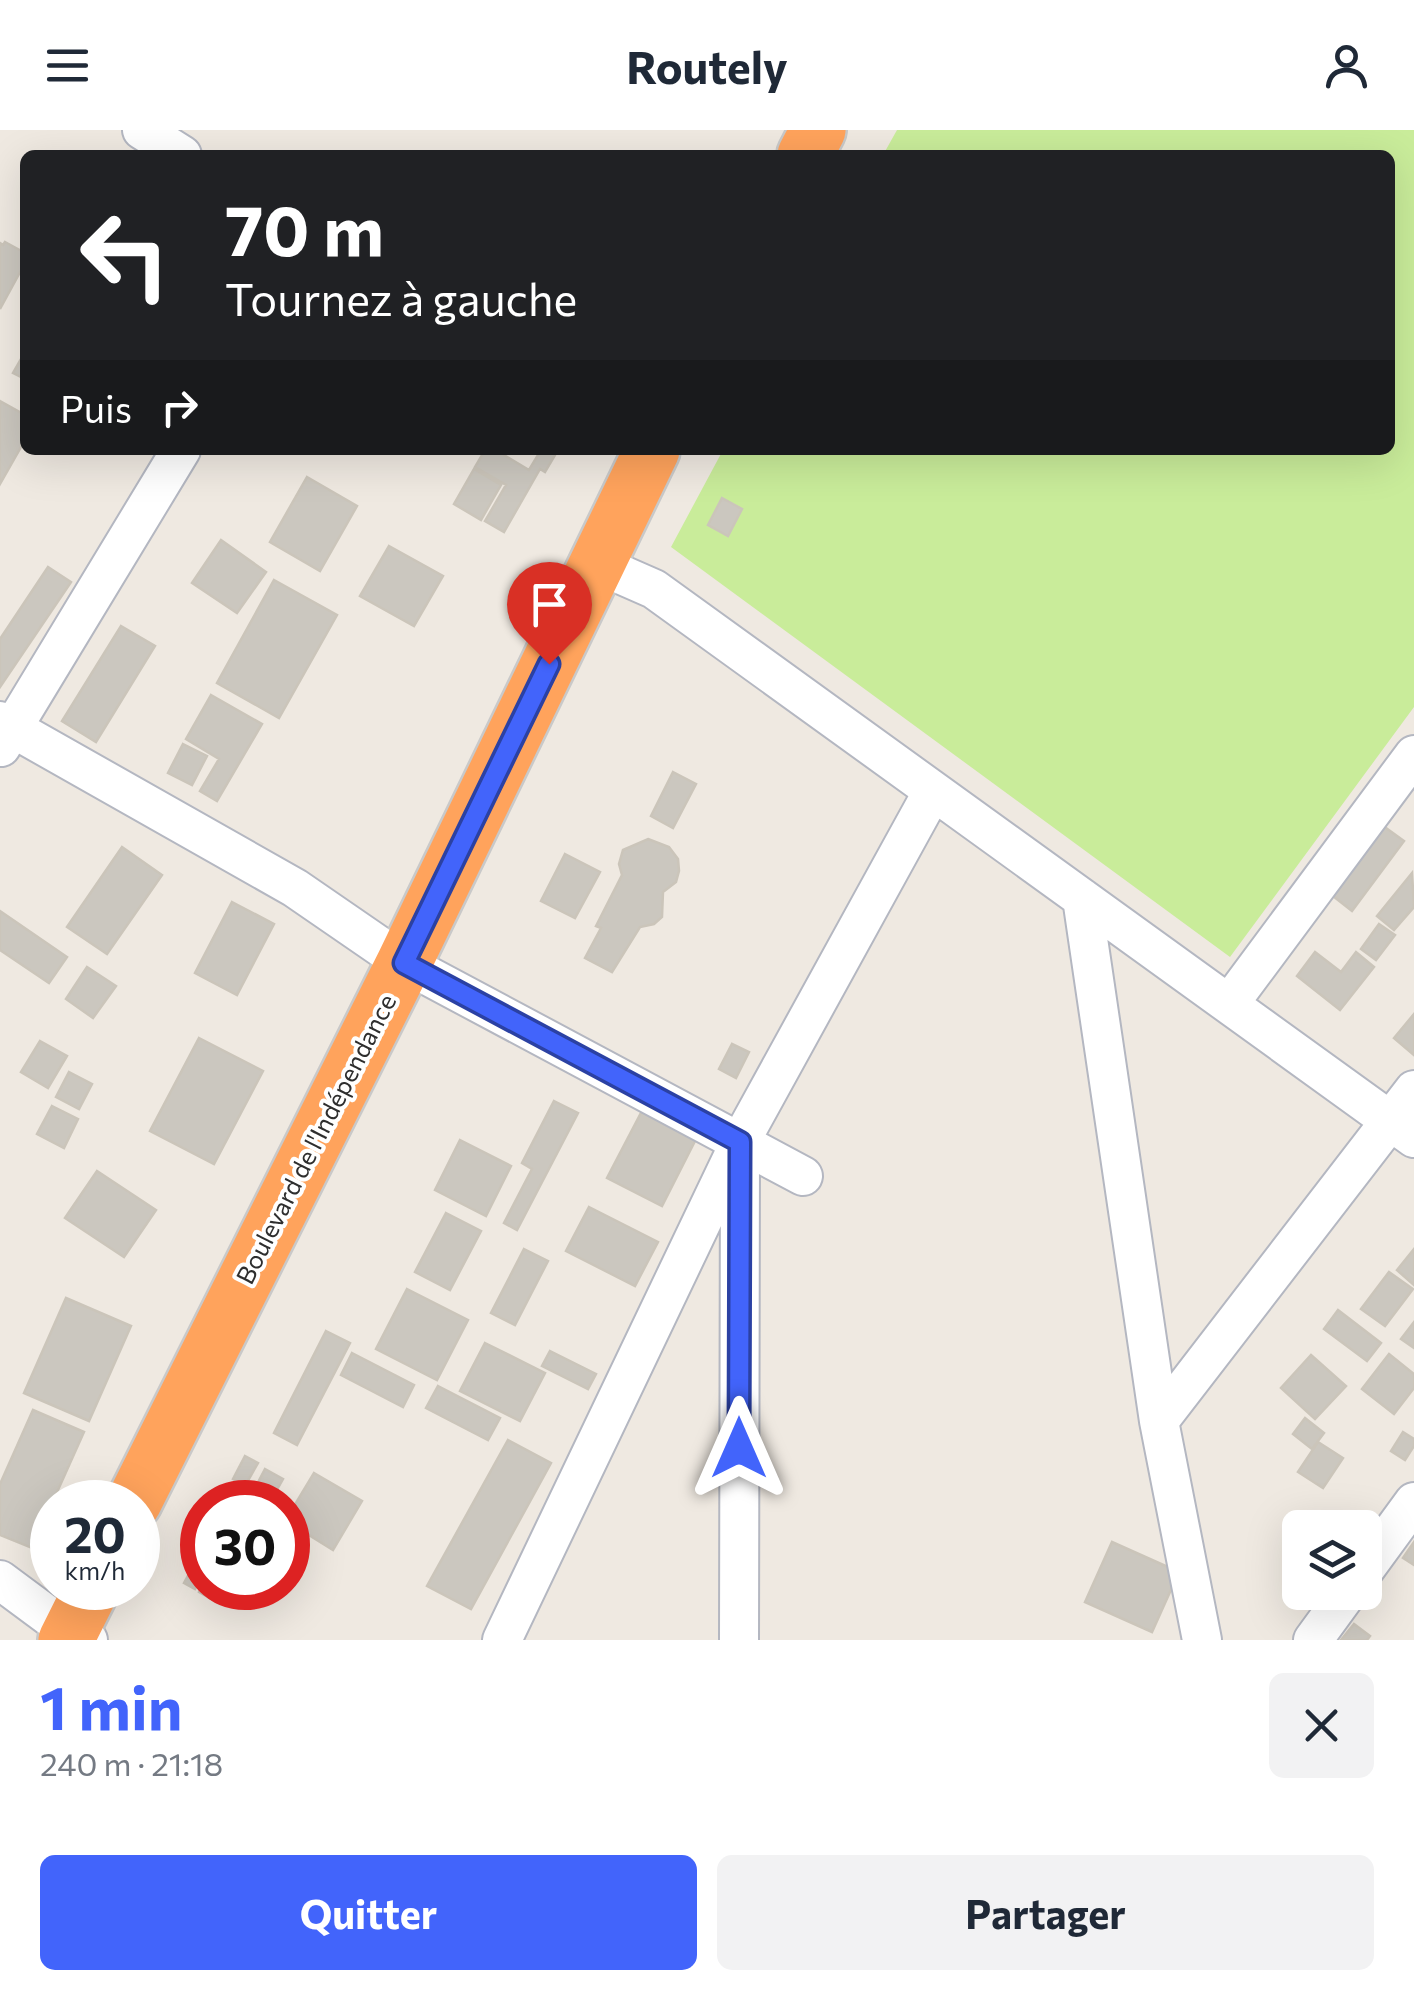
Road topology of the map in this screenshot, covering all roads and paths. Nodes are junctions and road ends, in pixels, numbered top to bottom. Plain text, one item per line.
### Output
1 (142, 130) edge
2 (174, 150) edge
3 (177, 455) edge
4 (643, 455) edge
5 (597, 564) junction
6 (4, 733) edge
7 (1414, 755) edge
8 (933, 790) junction
9 (1082, 898) junction
10 (404, 963) junction
11 (1228, 1004) junction
12 (1414, 1090) edge
13 (1402, 1130) edge
14 (740, 1142) junction
15 (803, 1176) dead end
16 (1158, 1421) junction
17 (145, 1480) edge
18 (1414, 1502) edge
19 (1382, 1546) edge
20 (0, 1580) edge
21 (1335, 1610) edge
22 (79, 1625) edge
23 (502, 1640) edge
24 (739, 1640) edge
25 (1202, 1640) edge
26 (1313, 1640) edge

1 - 2 street
3 - 6 street
4 - 5 highway, Boulevard de l'Indépendance
5 - 8 street
5 - 10 highway, Boulevard de l'Indépendance
6 - 10 street
7 - 11 street
8 - 9 street
8 - 14 street
9 - 11 street
9 - 16 street
10 - 14 street
10 - 17 highway, Boulevard de l'Indépendance
11 - 13 street
12 - 13 street
13 - 16 street
14 - 15 street
14 - 23 street
14 - 24 street
16 - 25 street
18 - 19 street
20 - 22 street
21 - 26 street

